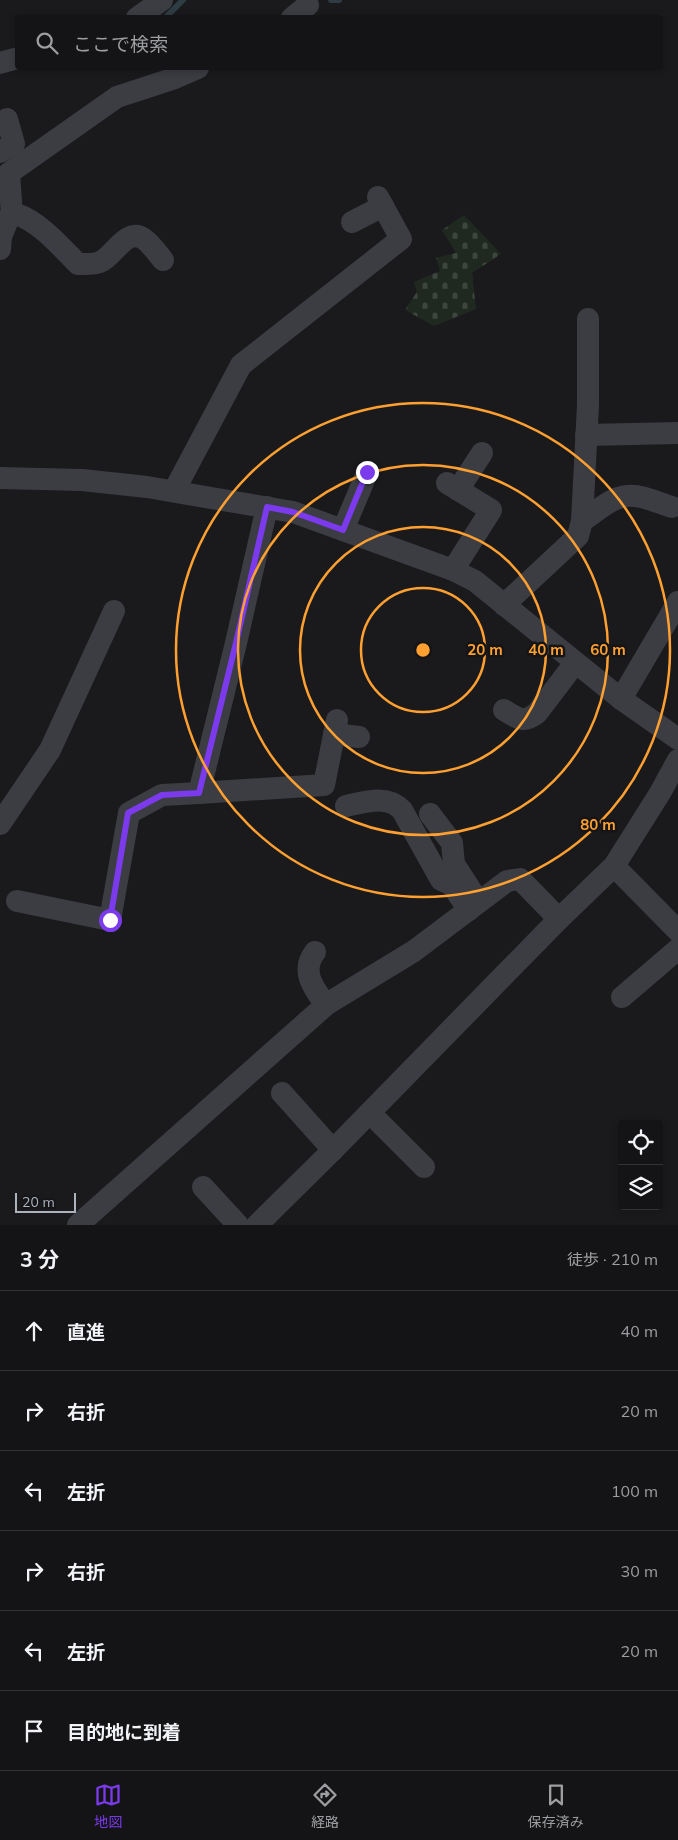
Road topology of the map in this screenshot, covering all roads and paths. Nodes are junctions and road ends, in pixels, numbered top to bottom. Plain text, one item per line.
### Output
1 (162, 0) edge
2 (141, 15) edge
3 (15, 59) edge
4 (0, 63) edge
5 (193, 70) edge
6 (7, 120) dead end
7 (0, 152) edge
8 (12, 215) junction
9 (352, 222) dead end
10 (0, 249) edge
11 (163, 260) dead end
12 (588, 319) dead end
13 (678, 433) edge
14 (586, 435) junction
15 (482, 453) dead end
16 (367, 472) dead end
17 (0, 478) edge
18 (174, 491) junction
19 (267, 507) junction
20 (672, 507) dead end
21 (582, 521) junction
22 (343, 530) junction
23 (454, 570) junction
24 (678, 602) edge
25 (504, 606) junction
26 (114, 612) dead end
27 (575, 662) junction
28 (621, 699) junction
29 (504, 710) dead end
30 (358, 737) dead end
31 (678, 739) edge
32 (678, 760) edge
33 (199, 793) junction
34 (346, 806) dead end
35 (430, 814) dead end
36 (0, 824) edge
37 (614, 866) junction
38 (17, 901) dead end
39 (474, 906) junction
40 (558, 919) junction
41 (678, 931) edge
42 (678, 949) edge
43 (315, 952) dead end
44 (622, 997) dead end
45 (326, 1005) junction
46 (282, 1093) dead end
47 (370, 1113) junction
48 (333, 1150) junction
49 (424, 1168) dead end
50 (203, 1187) dead end
51 (78, 1225) edge
52 (238, 1225) edge
53 (257, 1225) edge

1 - 2 street
3 - 4 street
5 - 8 street
6 - 7 street
8 - 10 street
8 - 11 street
9 - 18 street
12 - 14 street
13 - 14 street
14 - 21 street
15 - 23 street
16 - 22 street
17 - 18 street
18 - 19 street
19 - 22 street
19 - 33 street
20 - 21 street
21 - 25 street
22 - 23 street
23 - 25 street
24 - 28 street
25 - 27 street
26 - 36 street
27 - 28 street
27 - 29 street
28 - 31 street
30 - 33 street
32 - 37 street
33 - 38 street
34 - 39 street
35 - 39 street
37 - 40 street
37 - 41 street
39 - 40 street
39 - 45 street
40 - 47 street
42 - 44 street
43 - 45 street
45 - 51 street
46 - 48 street
47 - 48 street
47 - 49 street
48 - 53 street
50 - 52 street

